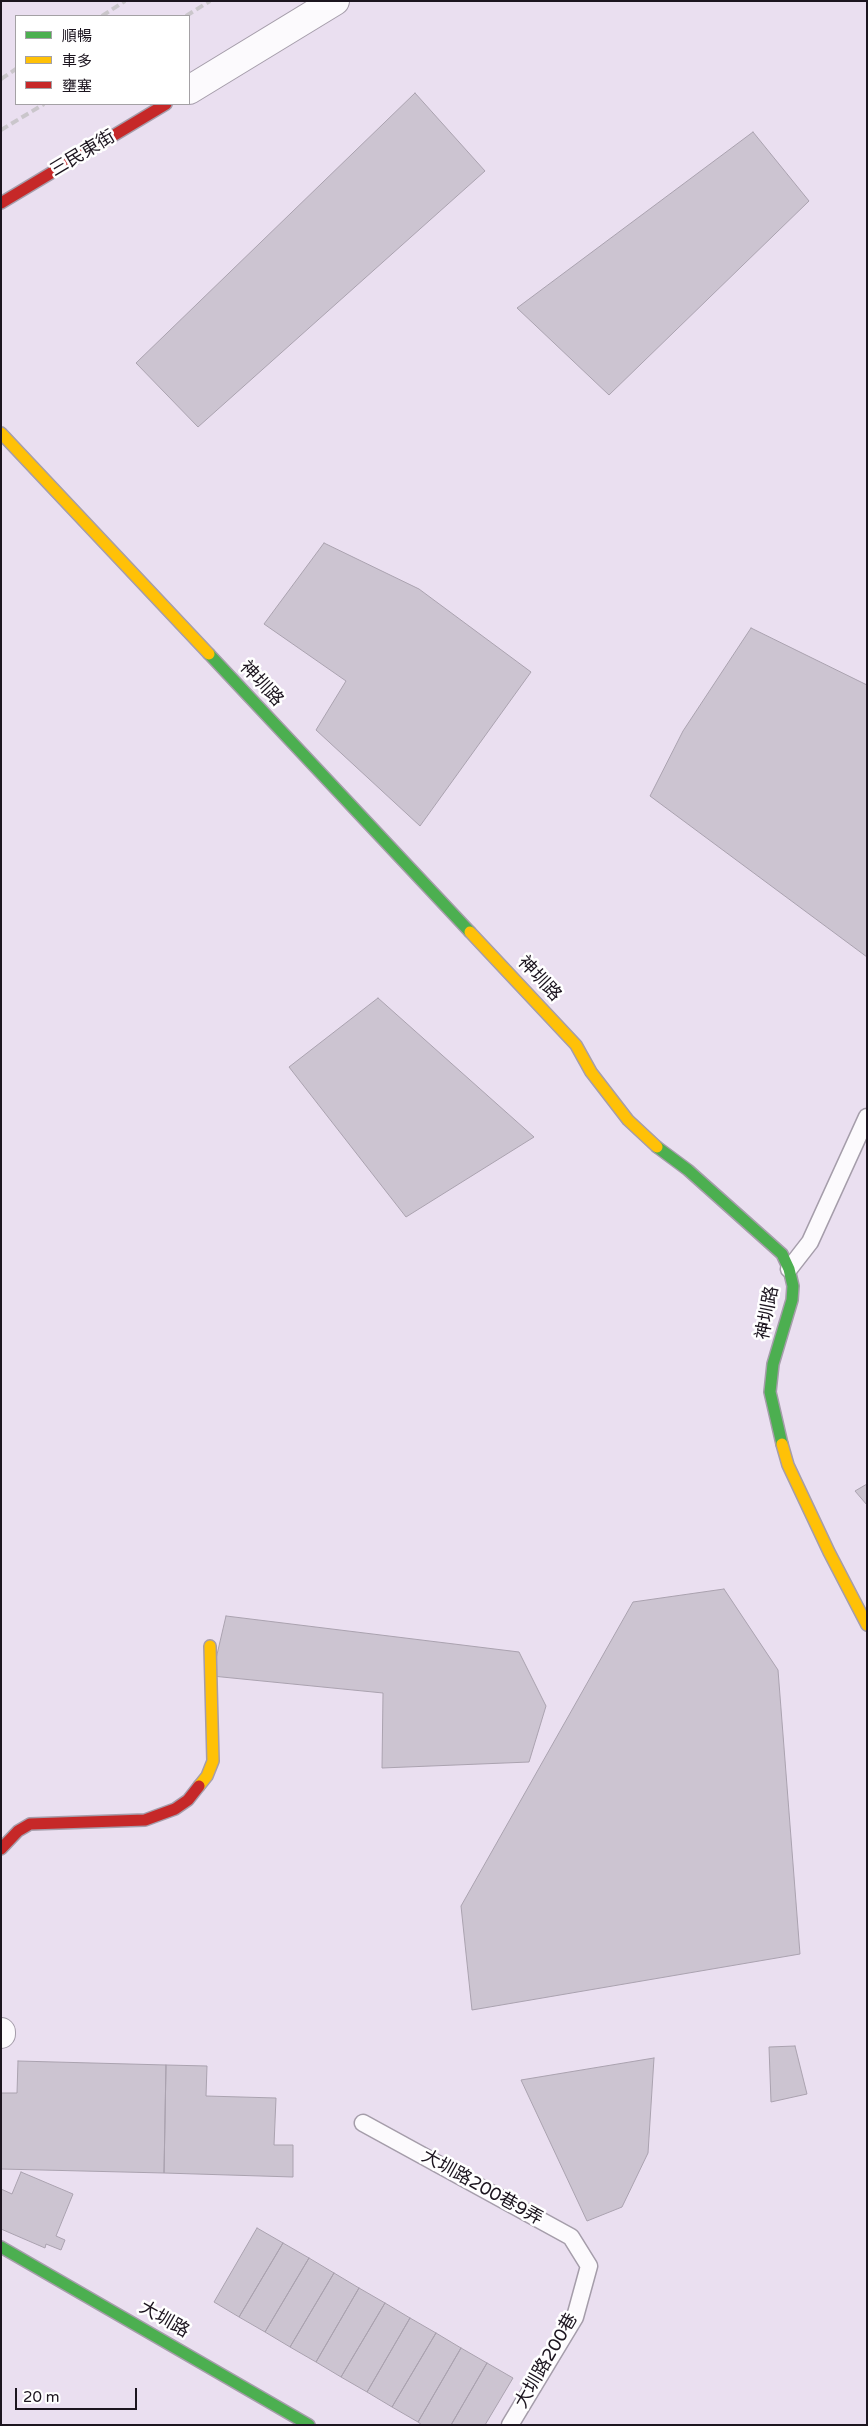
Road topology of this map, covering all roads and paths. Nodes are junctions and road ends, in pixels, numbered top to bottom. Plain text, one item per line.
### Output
1 (335, 1) edge
2 (190, 89) edge
3 (164, 105) edge
4 (1, 203) edge
5 (1, 433) edge
6 (867, 1117) edge
7 (789, 1269) junction
8 (867, 1625) edge
9 (210, 1646) dead end
10 (1, 1849) edge
11 (363, 2122) dead end
12 (1, 2246) edge
13 (589, 2266) joint
14 (309, 2425) edge
15 (510, 2425) edge

1 - 2 street
3 - 4 street, 三民東街
5 - 7 street, 神圳路
6 - 7 lane
7 - 8 street, 神圳路
9 - 10 street
11 - 13 lane, 大圳路200巷9弄
12 - 14 street, 大圳路
13 - 15 lane, 大圳路200巷

